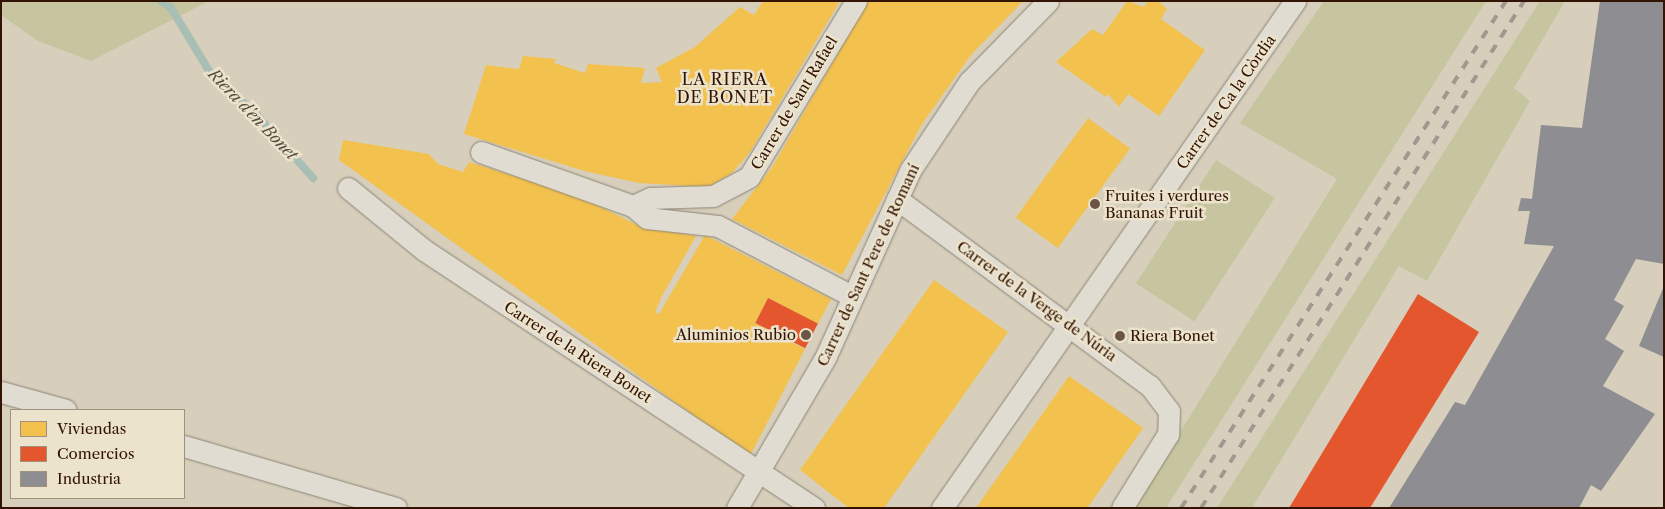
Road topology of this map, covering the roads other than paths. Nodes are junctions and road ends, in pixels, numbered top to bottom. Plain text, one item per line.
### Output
1 (856, 1) edge
2 (1048, 1) edge
3 (1295, 1) edge
4 (481, 152) dead end
5 (348, 188) dead end
6 (897, 198) junction
7 (633, 206) junction
8 (852, 296) junction
9 (1071, 327) junction
10 (1, 392) edge
11 (62, 409) edge
12 (185, 446) edge
13 (760, 471) junction
14 (328, 499) edge
15 (396, 508) edge
16 (738, 508) edge
17 (814, 508) edge
18 (942, 508) edge
19 (1122, 508) edge

1 - 7 street, Carrer de Sant Rafael
2 - 6 street, Carrer de Sant Pere de Romaní
3 - 9 street, Carrer de Ca la Còrdia
4 - 7 street
5 - 13 street, Carrer de la Riera Bonet
6 - 8 street, Carrer de Sant Pere de Romaní
6 - 9 street, Carrer de la Verge de Núria
7 - 8 street
8 - 13 street, Carrer de Sant Pere de Romaní
9 - 18 street, Carrer de Ca la Còrdia
9 - 19 street, Carrer de la Verge de Núria
10 - 11 street
12 - 14 street
13 - 16 street, Carrer de Sant Pere de Romaní
13 - 17 street, Carrer de la Riera Bonet
14 - 15 street

